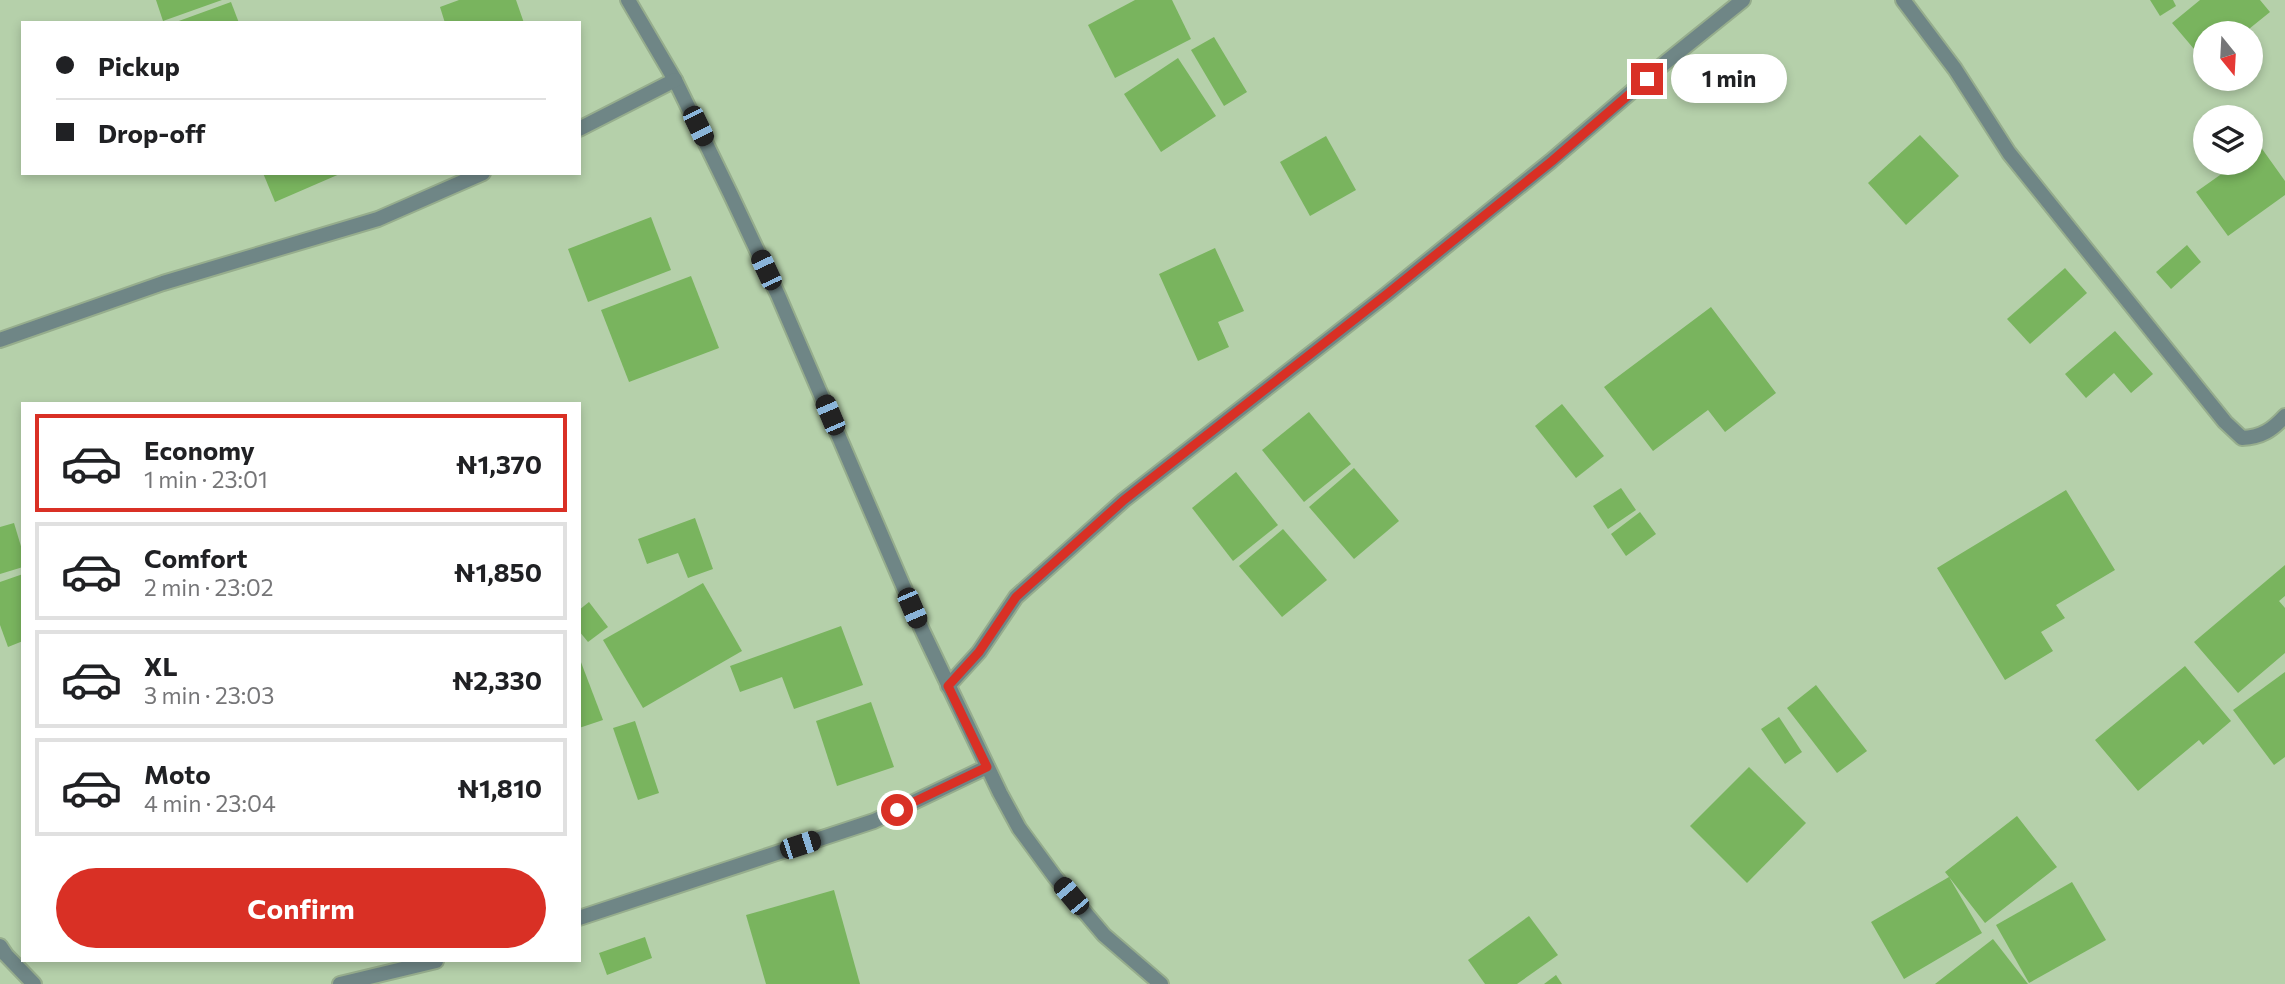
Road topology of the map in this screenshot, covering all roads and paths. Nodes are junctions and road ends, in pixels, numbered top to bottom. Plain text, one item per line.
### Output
1 (628, 0) edge
2 (1743, 0) edge
3 (1903, 0) edge
4 (675, 80) junction
5 (581, 128) edge
6 (478, 175) edge
7 (0, 340) edge
8 (2285, 416) edge
9 (948, 686) junction
10 (987, 767) junction
11 (581, 917) edge
12 (0, 946) edge
13 (432, 962) edge
14 (34, 984) edge
15 (340, 984) edge
16 (1161, 984) edge

1 - 4 street
2 - 9 street
3 - 8 street
4 - 5 street
4 - 9 street
6 - 7 street
9 - 10 street
10 - 11 street
10 - 16 street
12 - 14 street
13 - 15 street

